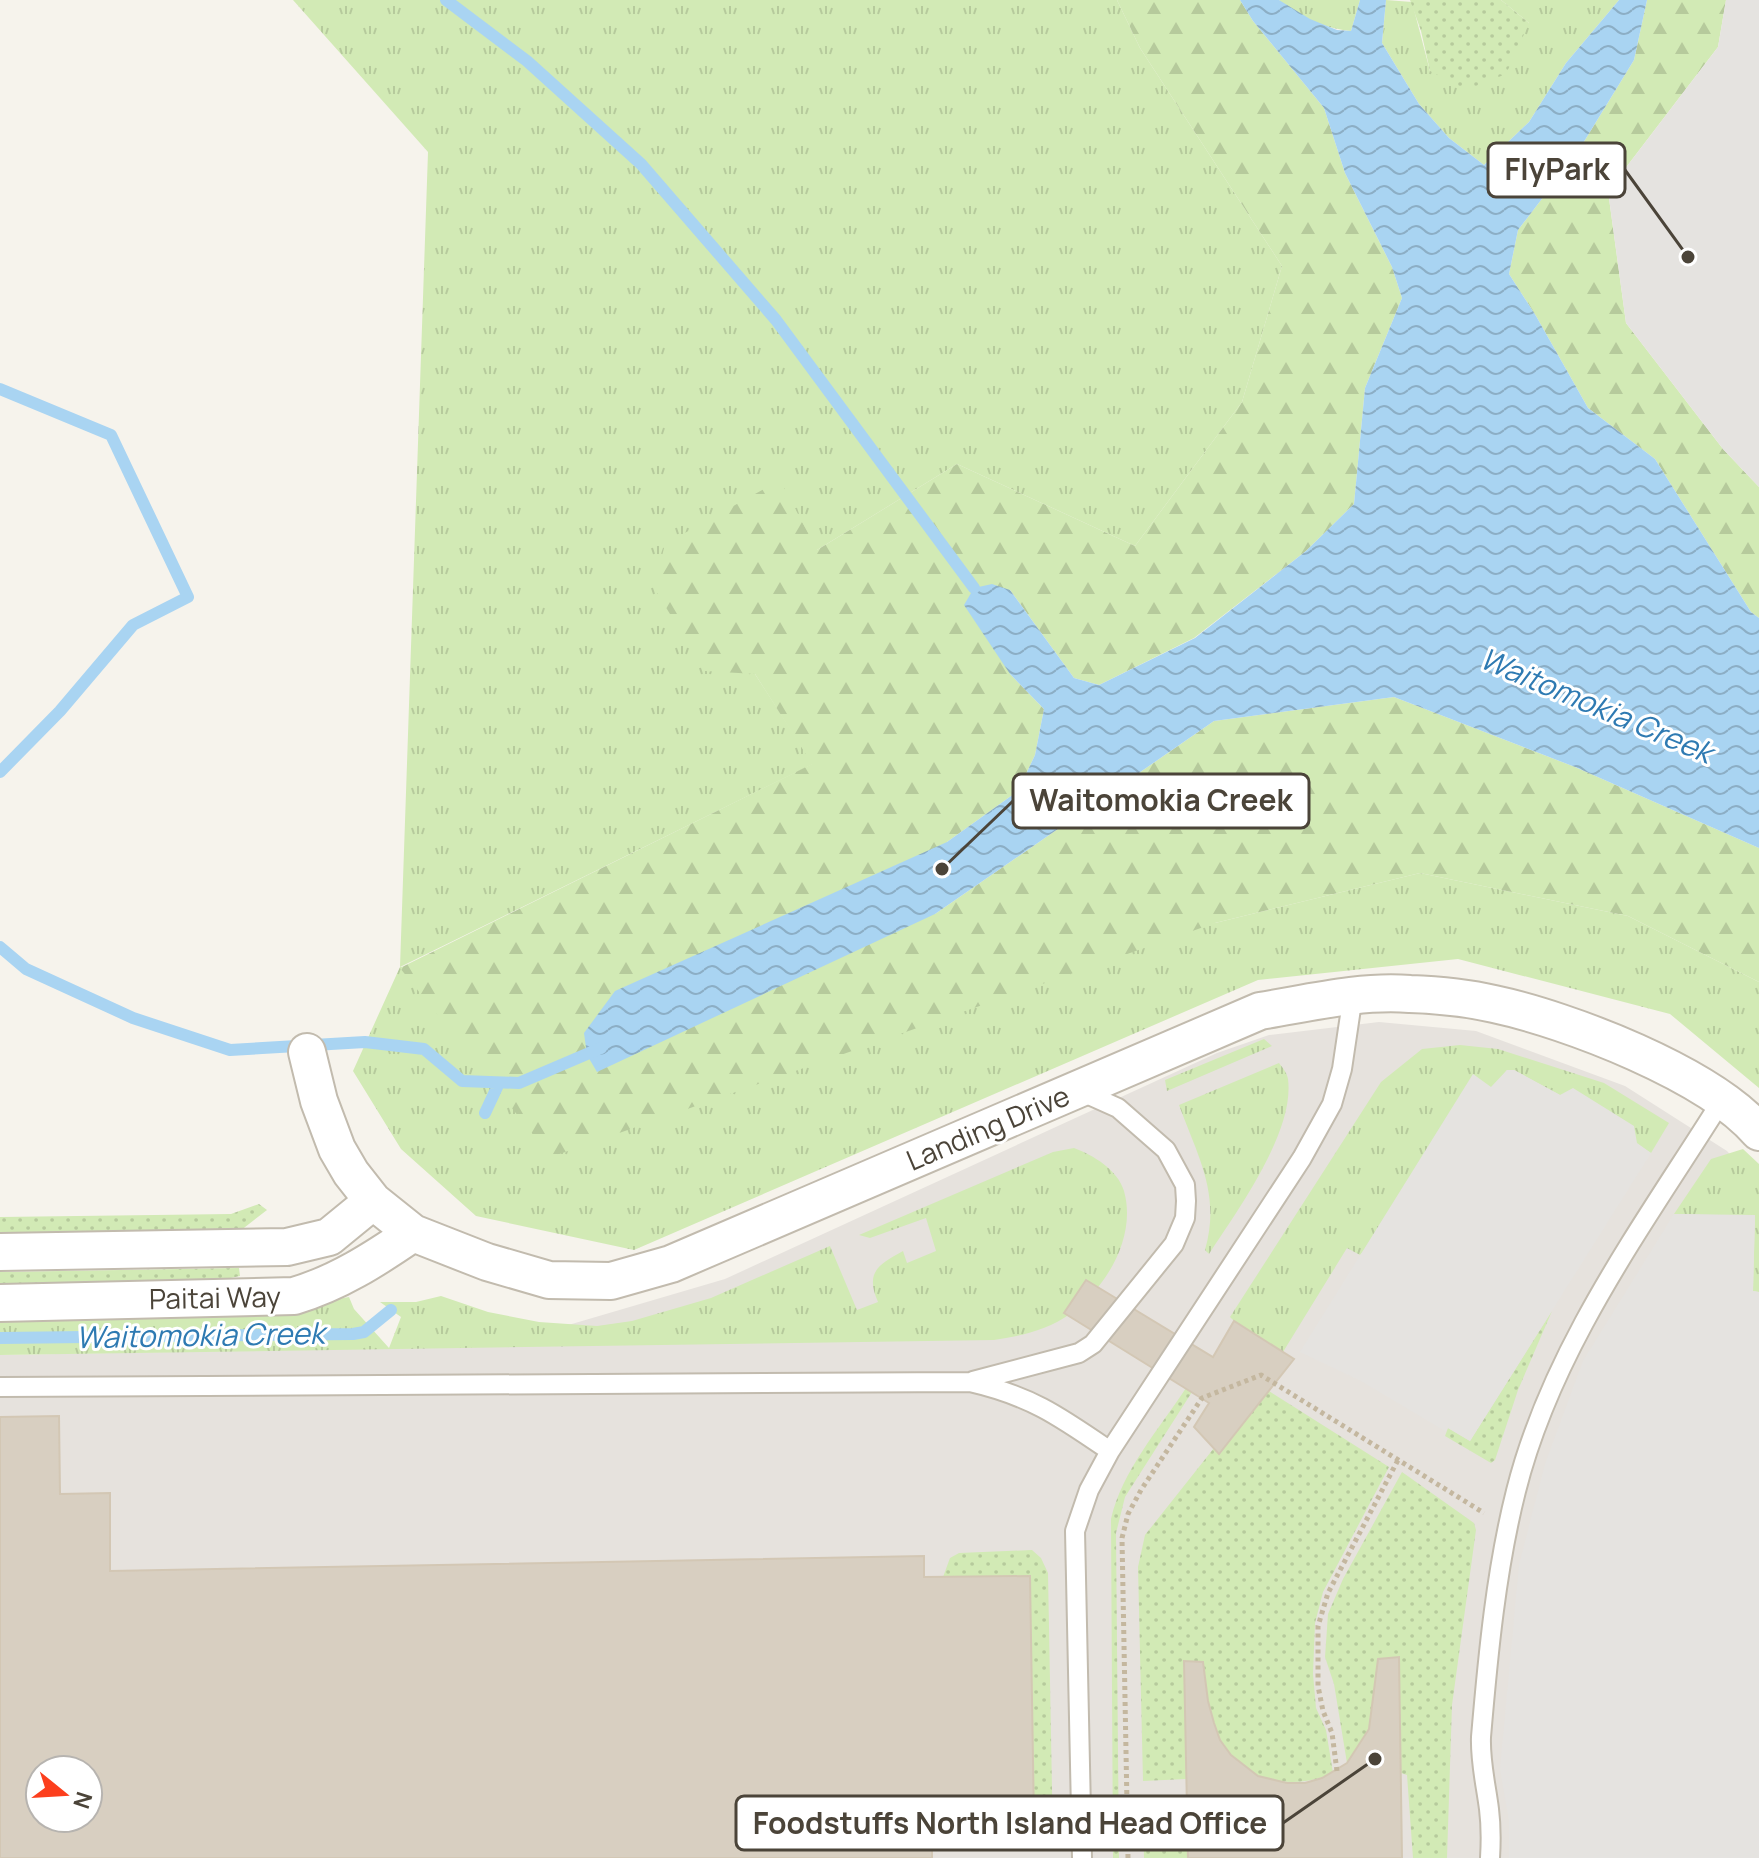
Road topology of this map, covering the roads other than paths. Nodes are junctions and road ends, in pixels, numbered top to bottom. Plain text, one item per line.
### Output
1 (1353, 995) junction
2 (307, 1052) dead end
3 (1076, 1090) junction
4 (1722, 1100) junction
5 (1759, 1132) edge
6 (373, 1201) junction
7 (413, 1233) junction
8 (0, 1252) edge
9 (0, 1303) edge
10 (970, 1382) junction
11 (0, 1387) edge
12 (1110, 1451) junction
13 (1082, 1858) edge
14 (1490, 1858) edge

1 - 3 street, Landing Drive
1 - 4 street, Landing Drive
1 - 12 lane
2 - 6 street, Landing Drive
3 - 7 street, Landing Drive
3 - 10 lane
4 - 5 street, Landing Drive
4 - 14 lane
6 - 7 street, Landing Drive
6 - 8 street, Paitai Way
7 - 9 street, Paitai Way
10 - 11 lane
10 - 12 lane
12 - 13 lane

